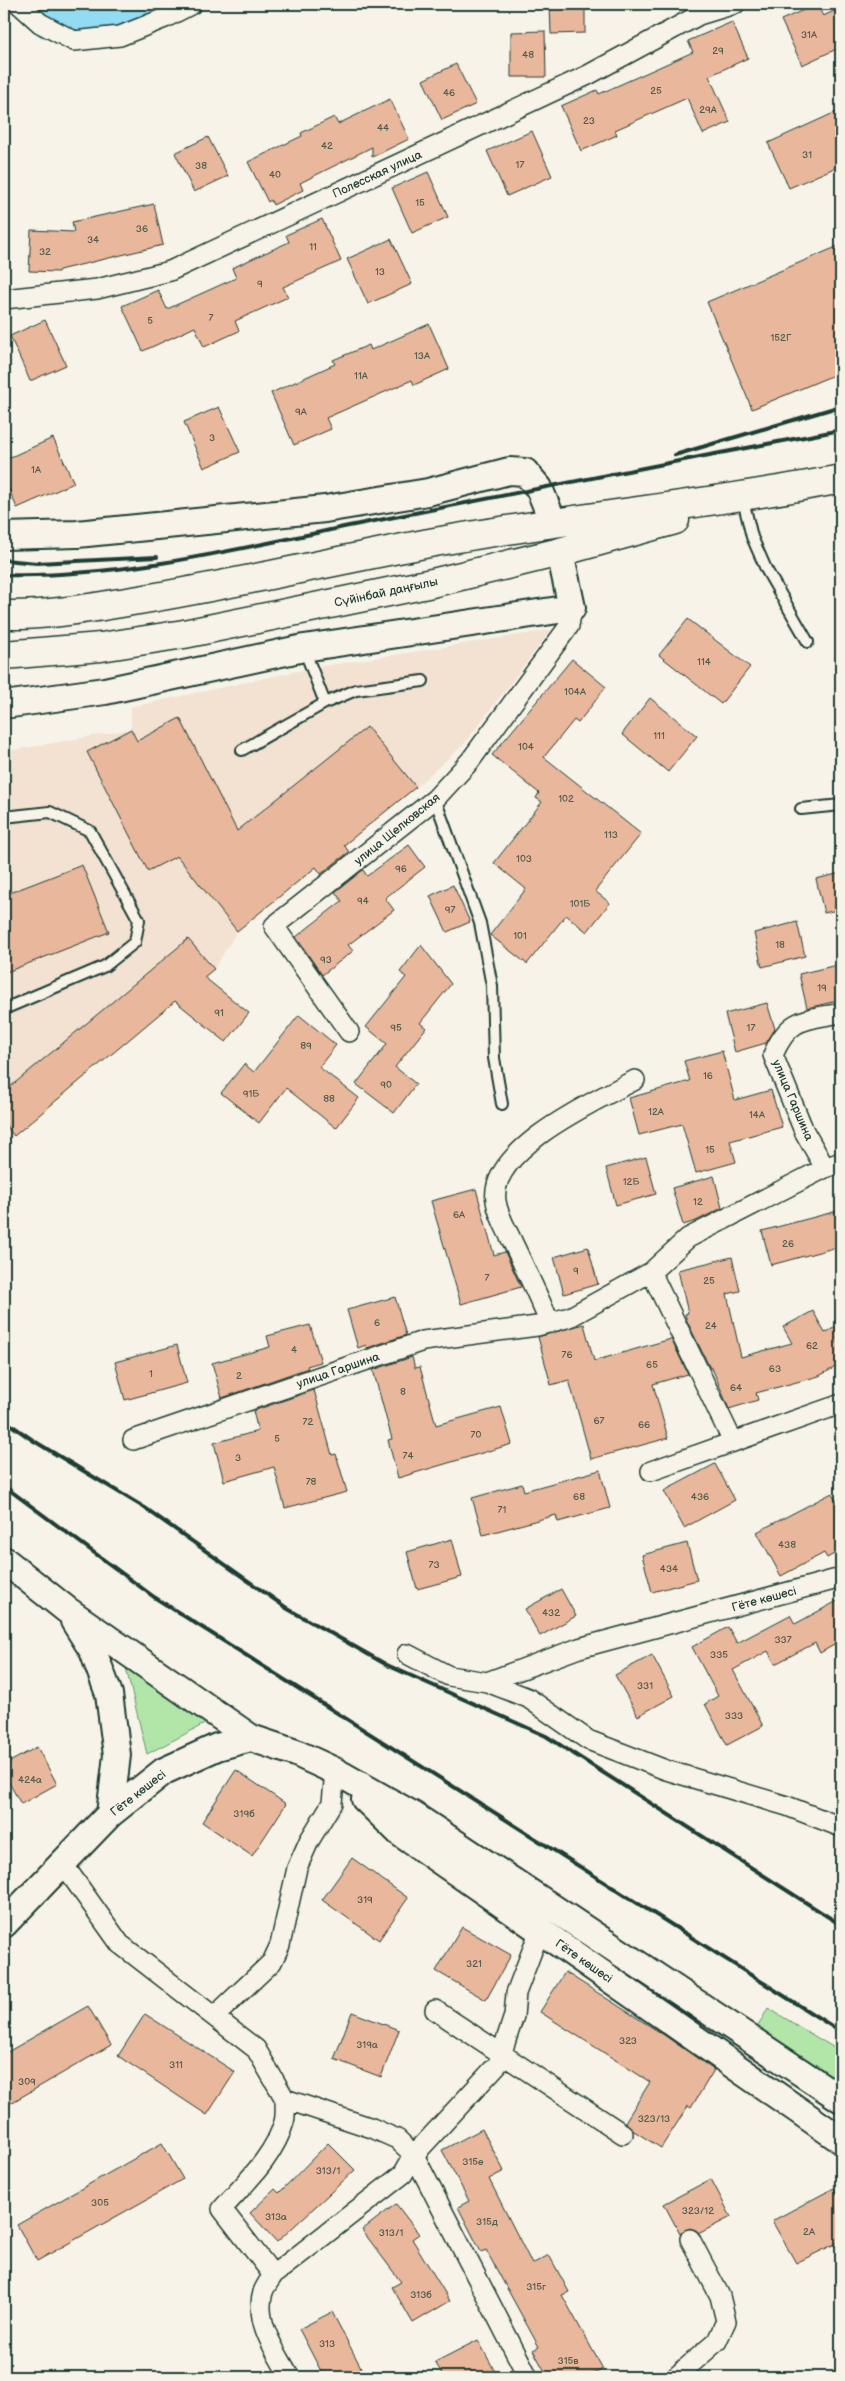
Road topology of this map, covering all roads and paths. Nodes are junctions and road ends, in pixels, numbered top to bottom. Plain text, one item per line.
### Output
1 (19, 4) edge
2 (192, 4) edge
3 (736, 4) edge
4 (4, 300) edge
5 (841, 479) edge
6 (752, 497) junction
7 (553, 522) junction
8 (4, 536) edge
9 (560, 552) junction
10 (572, 608) junction
11 (4, 615) edge
12 (808, 642) dead end
13 (304, 648) junction
14 (4, 655) edge
15 (423, 681) dead end
16 (325, 703) junction
17 (4, 705) edge
18 (242, 750) dead end
19 (435, 799) junction
20 (841, 805) edge
21 (801, 809) dead end
22 (4, 816) edge
23 (4, 1009) edge
24 (841, 1012) edge
25 (350, 1032) dead end
26 (635, 1080) dead end
27 (502, 1104) dead end
28 (833, 1165) edge
29 (651, 1272) junction
30 (550, 1323) junction
31 (841, 1404) edge
32 (132, 1440) dead end
33 (733, 1442) junction
34 (651, 1471) dead end
35 (4, 1560) edge
36 (841, 1578) edge
37 (67, 1610) junction
38 (407, 1654) dead end
39 (487, 1682) junction
40 (251, 1738) junction
41 (335, 1771) junction
42 (110, 1814) junction
43 (841, 1827) edge
44 (63, 1864) junction
45 (4, 1924) edge
46 (540, 1930) junction
47 (435, 2010) dead end
48 (215, 2016) junction
49 (502, 2054) junction
50 (285, 2099) junction
51 (841, 2099) edge
52 (623, 2134) dead end
53 (841, 2140) edge
54 (414, 2155) junction
55 (690, 2239) dead end
56 (273, 2275) junction
57 (290, 2377) edge
58 (528, 2377) edge
59 (676, 2377) edge

1 - 2 street
3 - 4 street, Полесская улица
5 - 6 main road, Сүйінбай даңғылы
6 - 7 main road, Сүйінбай даңғылы
6 - 9 main road, Сүйінбай даңғылы
6 - 12 lane
7 - 8 street
7 - 11 main road, Сүйінбай даңғылы
9 - 10 street
9 - 14 main road, Сүйінбай даңғылы
10 - 13 street
10 - 19 street, улица Щелковская
13 - 16 lane
13 - 17 street
15 - 16 lane
16 - 18 lane
19 - 25 street, улица Щелковская
19 - 27 lane
20 - 21 lane
22 - 23 lane
24 - 28 street, улица Гаршина
26 - 30 street
28 - 29 street, улица Гаршина
29 - 30 street, улица Гаршина
29 - 33 street
30 - 32 street, улица Гаршина
31 - 33 street
33 - 34 street
35 - 37 street
36 - 39 street, Гёте көшесі
37 - 40 street
37 - 42 street
38 - 39 street
39 - 43 street
40 - 41 street, Гёте көшесі
40 - 42 street, Гёте көшесі
41 - 46 street, Гёте көшесі
41 - 48 street
41 - 51 street, Гёте көшесі
42 - 44 street, Гёте көшесі
44 - 45 street, Гёте көшесі
44 - 48 street
46 - 49 street
46 - 53 street, Гёте көшесі
47 - 49 street
48 - 50 street
49 - 52 street
49 - 54 street
50 - 54 street
50 - 56 street
54 - 56 street
54 - 58 street
55 - 59 street
56 - 57 street

